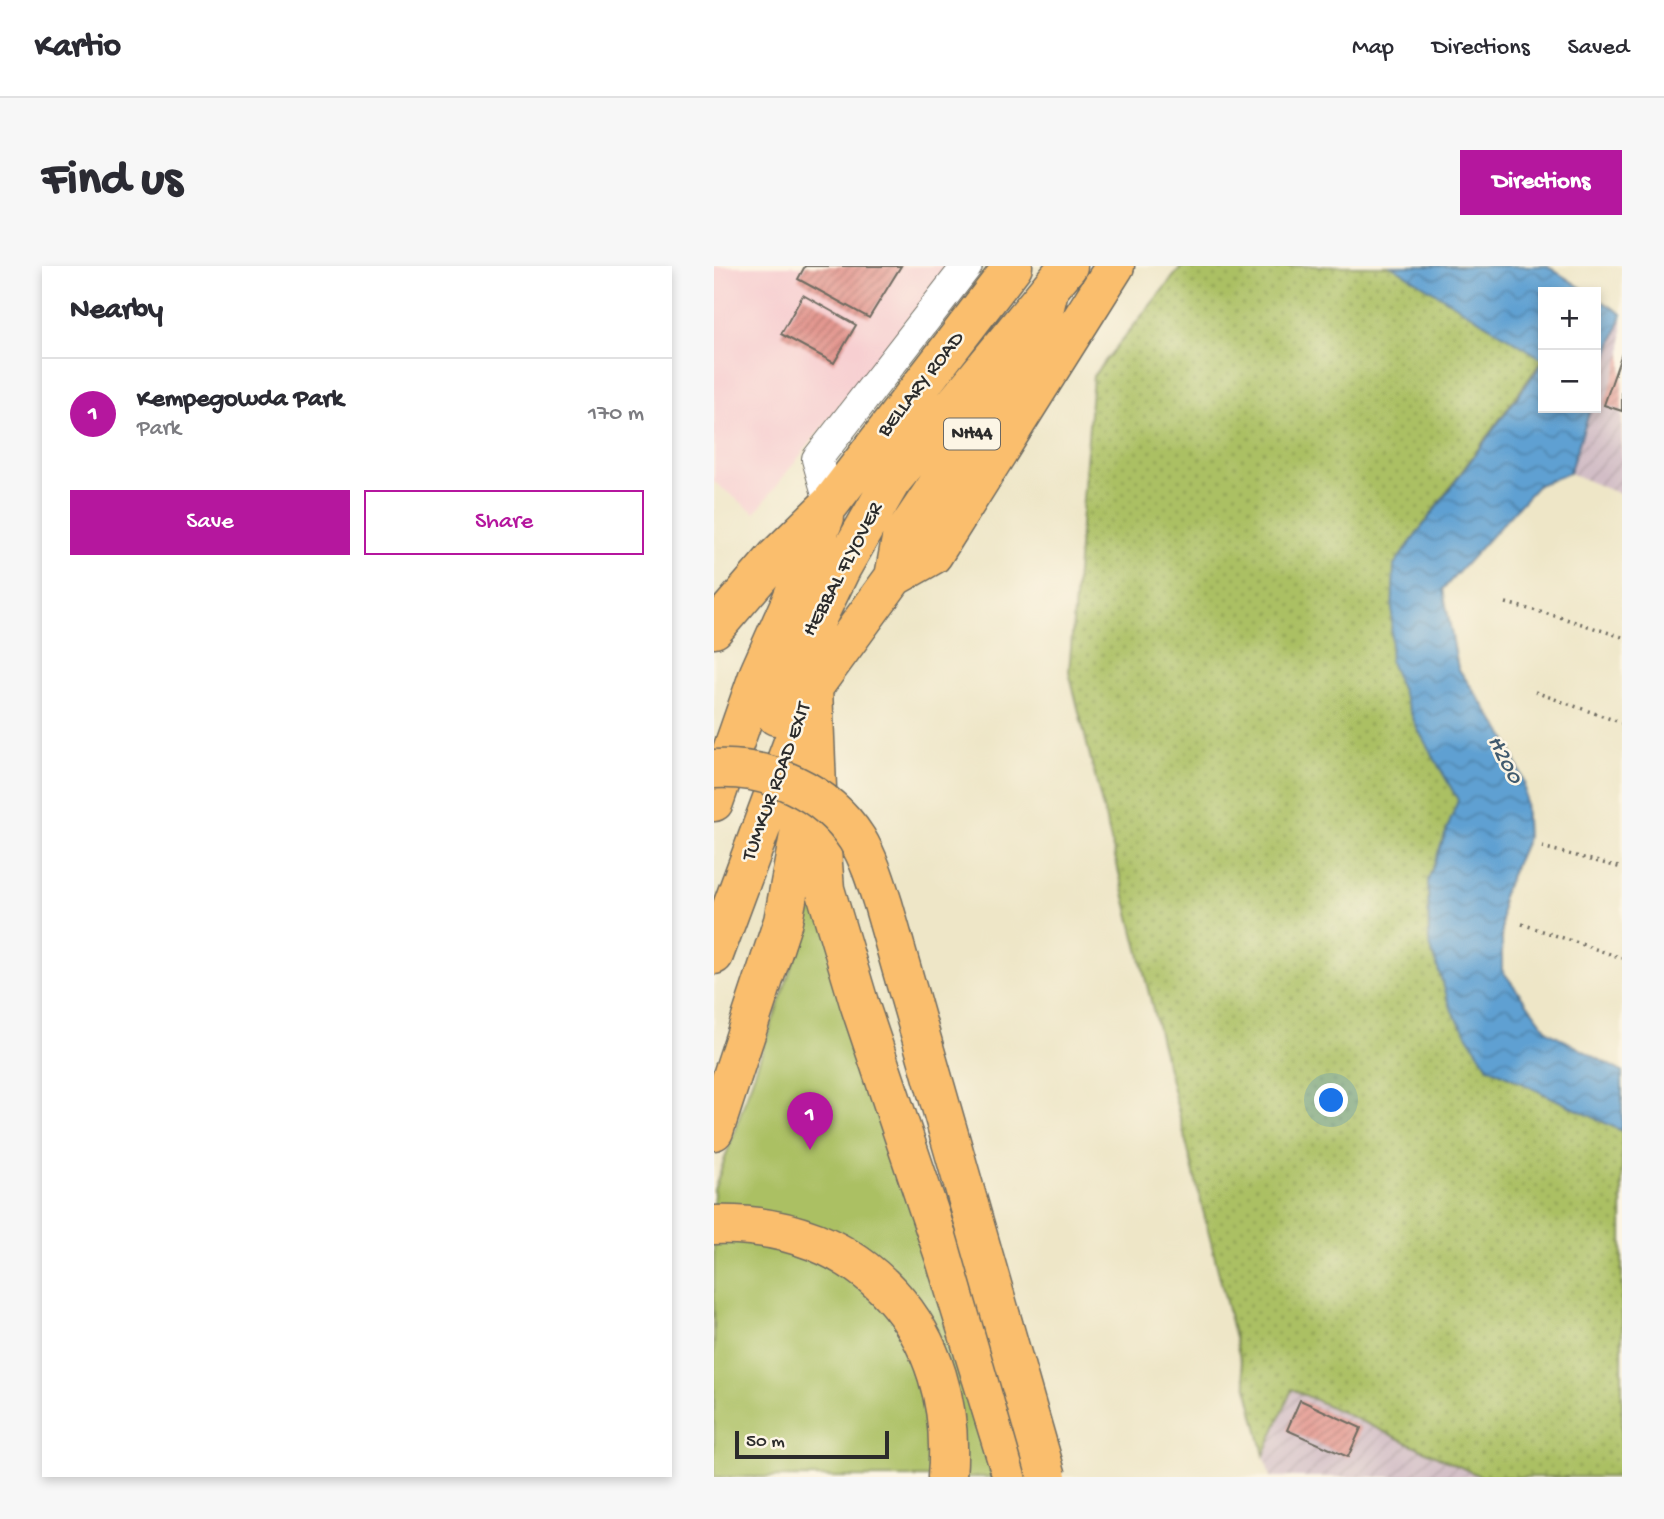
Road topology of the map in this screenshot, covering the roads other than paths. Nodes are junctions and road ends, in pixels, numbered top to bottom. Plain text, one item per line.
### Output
1 (967, 266) edge
2 (1013, 266) edge
3 (1115, 266) edge
4 (1059, 278) edge
5 (830, 505) junction
6 (776, 557) junction
7 (894, 577) junction
8 (714, 629) edge
9 (784, 687) junction
10 (714, 741) edge
11 (815, 746) junction
12 (714, 769) edge
13 (714, 802) edge
14 (714, 893) edge
15 (714, 955) edge
16 (714, 1131) edge
17 (714, 1224) edge
18 (947, 1477) edge
19 (1012, 1477) edge
20 (1047, 1477) edge

1 - 5 street
2 - 5 highway, BELLARY ROAD / NH44
3 - 7 highway
4 - 7 highway, NH44
4 - 9 highway, HEBBAL FLYOVER
5 - 6 highway, NH44
5 - 9 highway, HEBBAL FLYOVER / NH44
6 - 8 highway, NH44
6 - 10 highway
7 - 9 highway, NH44
9 - 11 highway
9 - 13 highway, HEBBAL FLYOVER / NH44
9 - 14 highway, HEBBAL FLYOVER
9 - 15 highway, TUMKUR ROAD EXIT
11 - 16 highway
11 - 19 highway
12 - 20 highway, bridge
17 - 18 highway

